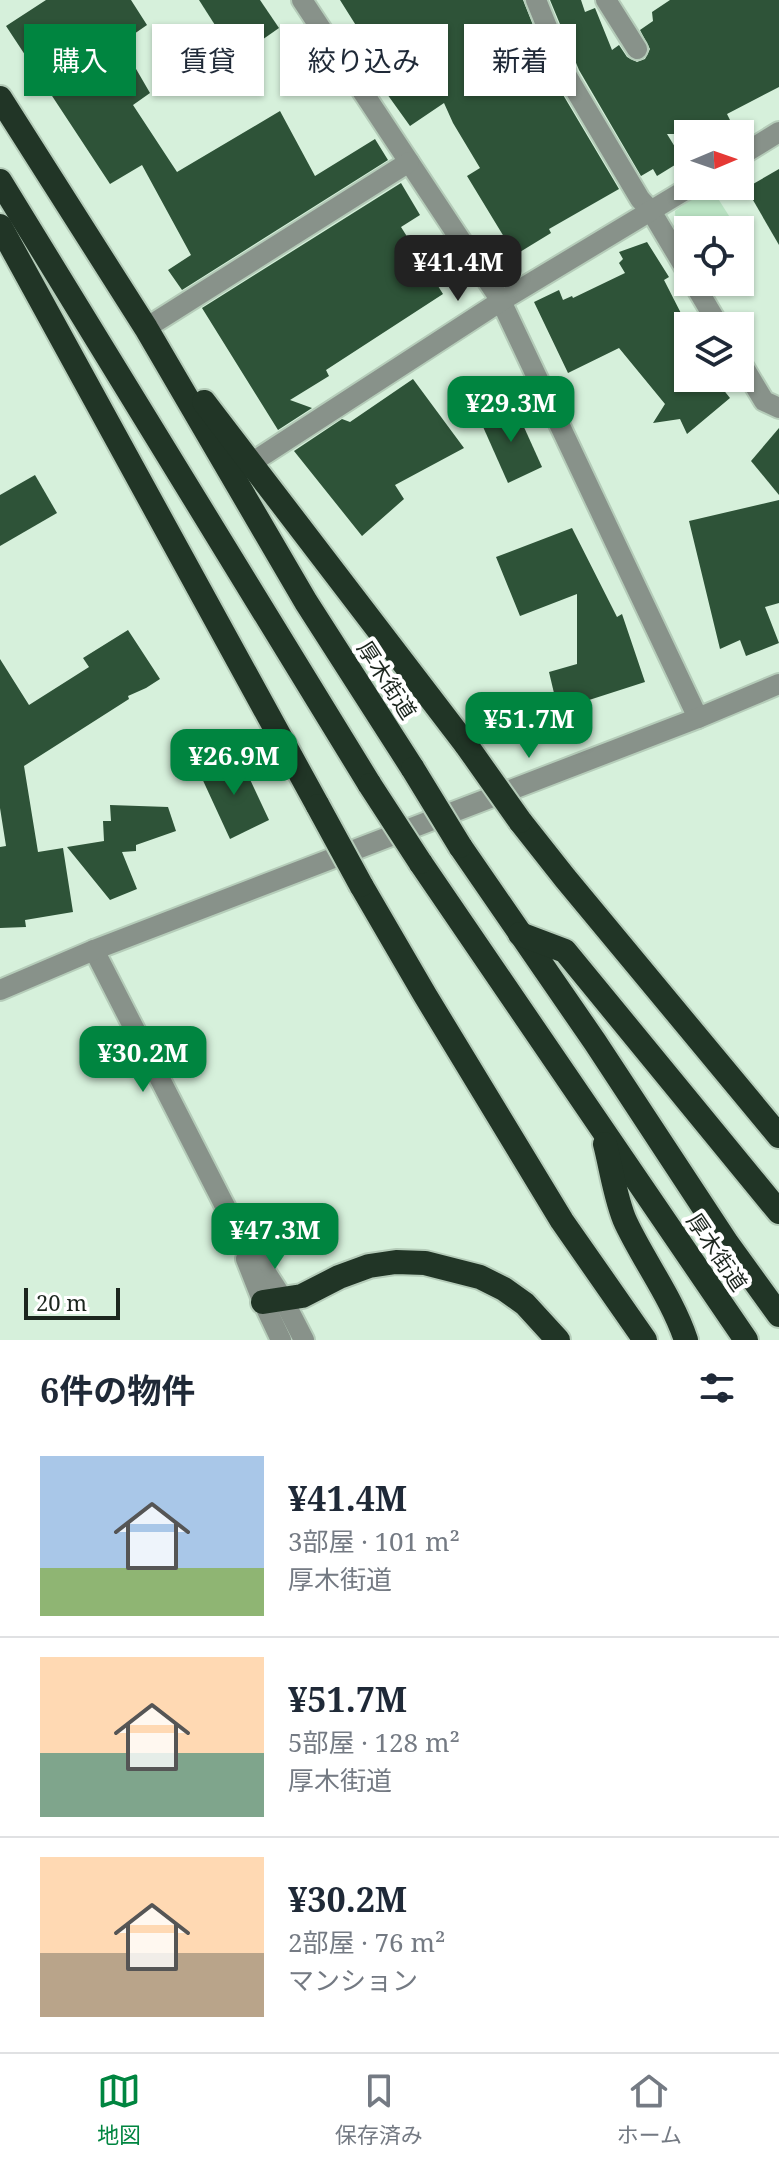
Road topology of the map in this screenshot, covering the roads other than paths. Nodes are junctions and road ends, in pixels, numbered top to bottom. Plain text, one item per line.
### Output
1 (302, 0) edge
2 (536, 0) edge
3 (606, 0) edge
4 (637, 49) dead end
5 (0, 98) edge
6 (779, 132) edge
7 (754, 147) edge
8 (409, 162) junction
9 (0, 181) edge
10 (674, 197) edge
11 (651, 211) junction
12 (0, 226) edge
13 (674, 250) edge
14 (501, 301) junction
15 (146, 328) junction
16 (754, 384) edge
17 (779, 408) edge
18 (251, 463) junction
19 (779, 684) edge
20 (698, 718) junction
21 (520, 934) junction
22 (94, 950) junction
23 (0, 990) edge
24 (600, 1125) junction
25 (779, 1136) edge
26 (778, 1211) edge
27 (273, 1301) junction
28 (779, 1315) edge
29 (281, 1340) edge
30 (304, 1340) edge
31 (558, 1340) edge
32 (645, 1340) edge
33 (686, 1340) edge
34 (746, 1340) edge

1 - 8 street
2 - 11 street
3 - 4 street
5 - 15 highway, 厚木街道
6 - 7 street
8 - 14 street
8 - 15 street
9 - 24 highway, 厚木街道, bridge
10 - 11 street
11 - 13 street
11 - 14 street
12 - 32 highway, bridge
14 - 18 street
14 - 20 street
15 - 18 highway
15 - 21 highway, 厚木街道, bridge
16 - 17 street
18 - 25 highway, bridge
19 - 20 street
20 - 22 street
21 - 26 highway
21 - 28 highway, 厚木街道
22 - 23 street
22 - 27 street
24 - 33 highway
24 - 34 highway, 厚木街道
27 - 29 street
27 - 30 street
27 - 31 highway

